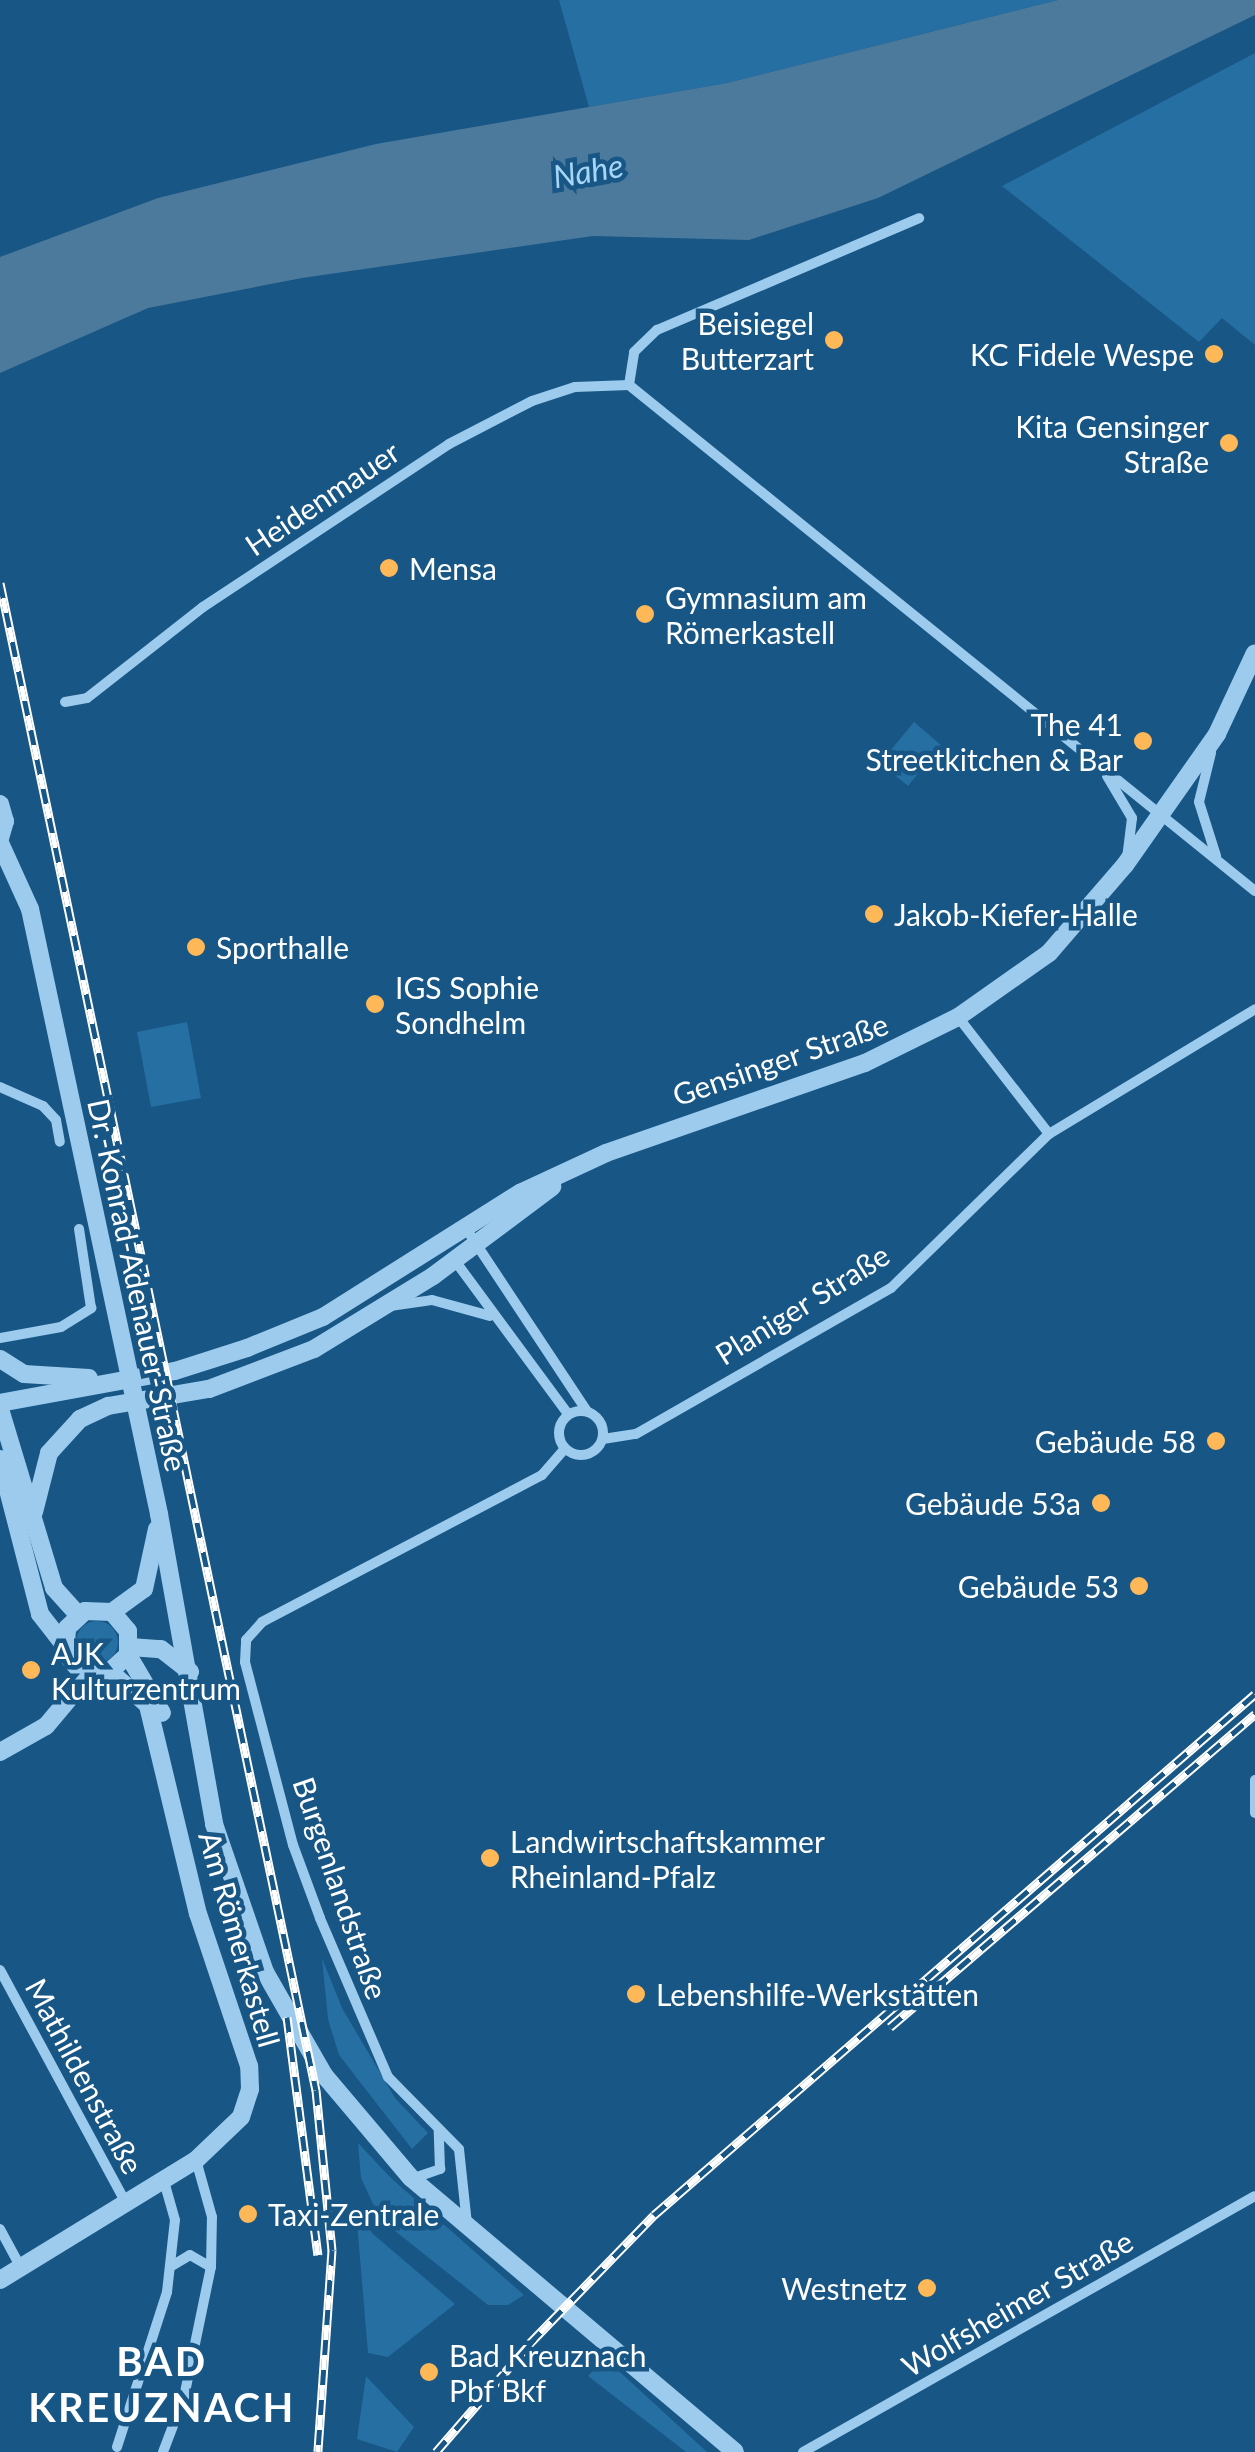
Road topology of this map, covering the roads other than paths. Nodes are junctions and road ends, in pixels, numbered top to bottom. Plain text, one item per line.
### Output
1 (919, 218) dead end
2 (629, 385) junction
3 (1255, 653) edge
4 (66, 702) dead end
5 (1216, 734) junction
6 (1101, 766) junction
7 (0, 804) edge
8 (1162, 815) junction
9 (0, 841) edge
10 (1219, 861) junction
11 (1125, 865) junction
12 (0, 866) edge
13 (1255, 891) edge
14 (30, 909) junction
15 (1255, 1009) edge
16 (958, 1018) junction
17 (0, 1087) edge
18 (1049, 1134) junction
19 (60, 1142) dead end
20 (568, 1174) junction
21 (464, 1228) junction
22 (79, 1229) dead end
23 (443, 1242) junction
24 (476, 1245) junction
25 (454, 1261) junction
26 (388, 1307) junction
27 (490, 1316) junction
28 (0, 1338) edge
29 (0, 1359) edge
30 (135, 1378) junction
31 (0, 1406) edge
32 (587, 1411) junction
33 (568, 1414) junction
34 (602, 1439) junction
35 (565, 1449) junction
36 (0, 1459) edge
37 (34, 1512) junction
38 (159, 1514) junction
39 (112, 1612) junction
40 (78, 1615) junction
41 (246, 1640) joint
42 (64, 1645) junction
43 (129, 1651) junction
44 (190, 1672) junction
45 (98, 1674) junction
46 (0, 1752) edge
47 (166, 1773) junction
48 (1255, 1780) edge
49 (1255, 1813) edge
50 (0, 1970) edge
51 (439, 2130) junction
52 (196, 2160) junction
53 (405, 2172) junction
54 (164, 2181) junction
55 (1255, 2196) edge
56 (127, 2205) junction
57 (0, 2229) edge
58 (468, 2230) junction
59 (170, 2267) junction
60 (211, 2267) junction
61 (21, 2268) junction
62 (0, 2280) edge
63 (685, 2414) junction
64 (117, 2447) dead end
65 (164, 2452) edge
66 (724, 2452) edge
67 (735, 2452) edge
68 (804, 2452) edge

1 - 2 street
2 - 4 street, Heidenmauer
2 - 6 street
3 - 5 street, Gensinger Straße
5 - 8 street, Gensinger Straße
5 - 10 street
6 - 8 street
6 - 11 street
7 - 9 street
8 - 10 street
8 - 11 street, Gensinger Straße
9 - 14 street, Dr.-Konrad-Adenauer-Straße
10 - 13 street
11 - 16 street, Gensinger Straße
12 - 14 street, Dr.-Konrad-Adenauer-Straße
14 - 38 street, Dr.-Konrad-Adenauer-Straße
15 - 18 street, Planiger Straße
16 - 18 street
16 - 20 street, Gensinger Straße
17 - 19 street
18 - 34 street, Planiger Straße
20 - 21 street, Gensinger Straße
20 - 24 street, Gensinger Straße
21 - 23 street, Gensinger Straße
21 - 24 street
22 - 28 street
23 - 25 street
23 - 30 street, Gensinger Straße
24 - 25 street, Gensinger Straße
24 - 32 street
25 - 26 street, Gensinger Straße
25 - 27 street
26 - 27 street
26 - 37 street, Gensinger Straße
27 - 33 street
29 - 30 street
30 - 31 street, Gensinger Straße
31 - 37 street
32 - 33 street
32 - 34 street
33 - 35 street
34 - 35 street, Planiger Straße
35 - 41 street, Planiger Straße
36 - 42 street, Am Römerkastell
37 - 40 street
38 - 39 street
38 - 44 street, Dr.-Konrad-Adenauer-Straße
39 - 40 street
39 - 43 street, Am Römerkastell
40 - 42 street
41 - 51 street, Burgenlandstraße
42 - 45 street, Am Römerkastell
43 - 44 street
43 - 45 street
43 - 47 street, Am Römerkastell
44 - 53 street, Dr.-Konrad-Adenauer-Straße
45 - 46 street
45 - 47 street, Am Römerkastell
47 - 52 street, Am Römerkastell
48 - 49 street
50 - 56 street, Mathildenstraße
51 - 53 street
51 - 58 street, Burgenlandstraße
52 - 54 street, Am Römerkastell
52 - 60 street
53 - 58 street, Dr.-Konrad-Adenauer-Straße
54 - 56 street, Am Römerkastell
54 - 59 street
55 - 68 street, Wolfsheimer Straße
56 - 61 street, Am Römerkastell
57 - 61 street
58 - 63 street, Dr.-Konrad-Adenauer-Straße
59 - 60 street
59 - 64 street
60 - 65 street
61 - 62 street, Am Römerkastell
63 - 66 street
63 - 67 street

